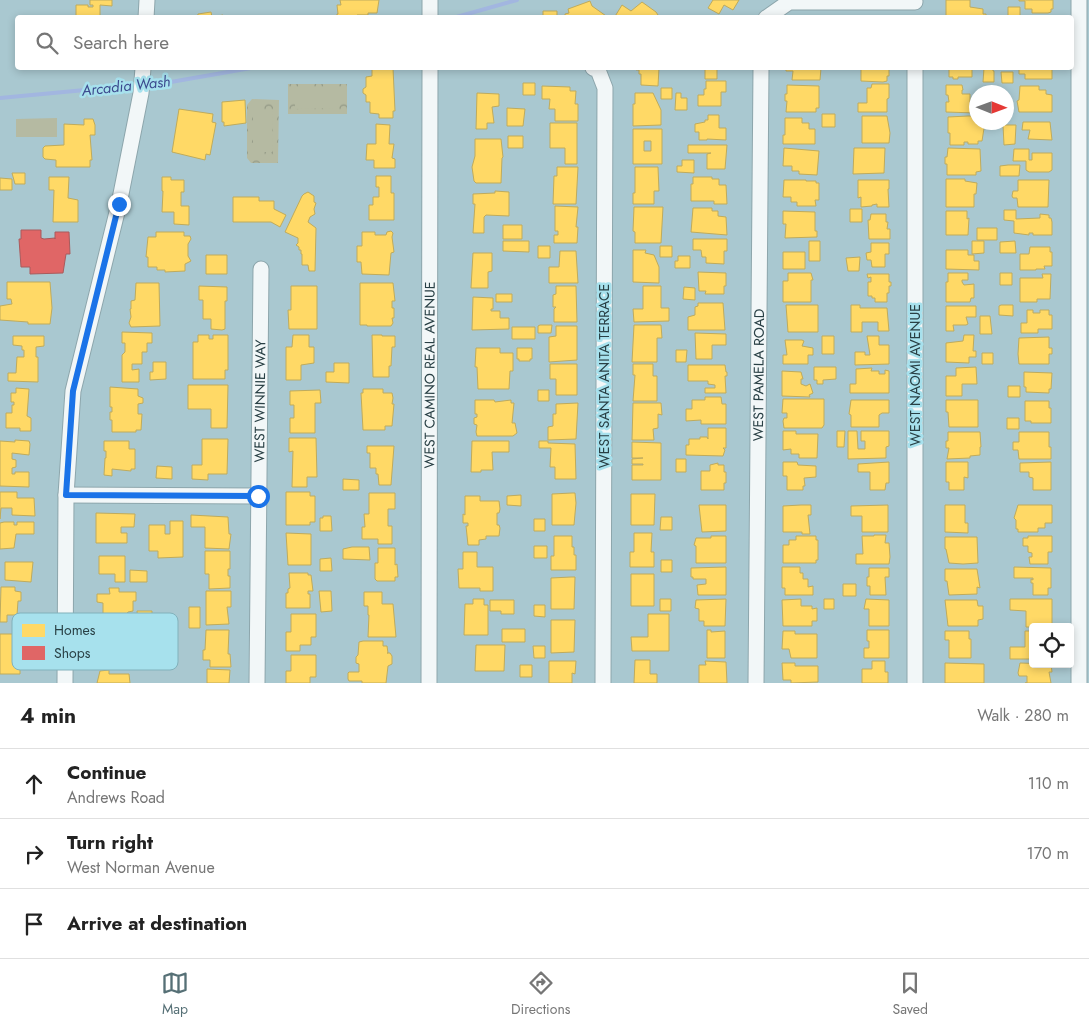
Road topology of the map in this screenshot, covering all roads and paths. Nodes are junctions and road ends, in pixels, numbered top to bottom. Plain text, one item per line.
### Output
1 (147, 0) edge
2 (1080, 0) edge
3 (915, 7) edge
4 (146, 15) edge
5 (770, 15) edge
6 (430, 70) edge
7 (596, 70) edge
8 (761, 70) edge
9 (915, 70) edge
10 (143, 71) edge
11 (261, 268) dead end
12 (66, 495) junction
13 (258, 496) junction
14 (65, 613) edge
15 (65, 670) edge
16 (65, 683) edge
17 (257, 683) edge
18 (428, 683) edge
19 (603, 683) edge
20 (756, 683) edge
21 (915, 683) edge
22 (1079, 683) edge

1 - 4 street
2 - 22 street
3 - 5 street
6 - 18 street, WEST CAMINO REAL AVENUE
7 - 19 street, WEST SANTA ANITA TERRACE
8 - 20 street, WEST PAMELA ROAD
9 - 21 street, WEST NAOMI AVENUE
10 - 12 street
11 - 13 street, WEST WINNIE WAY
12 - 13 street
12 - 14 street
13 - 17 street, WEST WINNIE WAY
15 - 16 street

